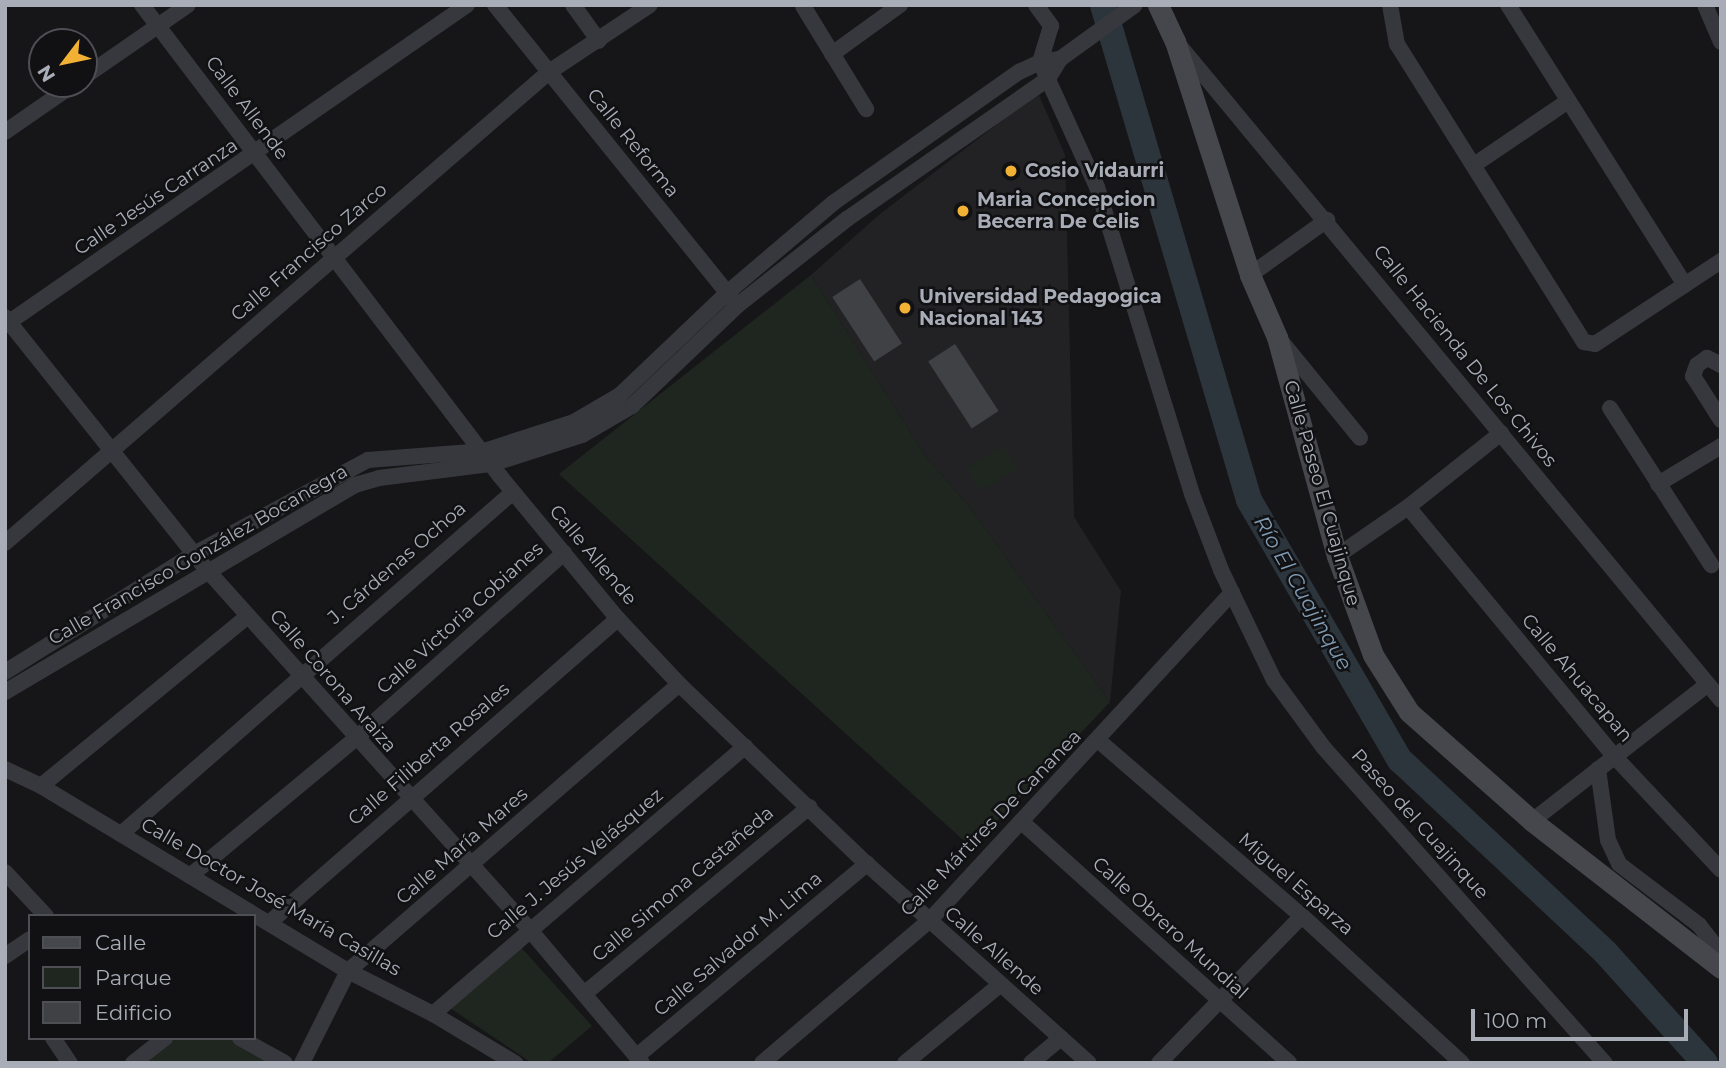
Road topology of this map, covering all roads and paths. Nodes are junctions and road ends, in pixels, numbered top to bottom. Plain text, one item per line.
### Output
1 (142, 5) edge
2 (188, 5) edge
3 (467, 5) edge
4 (495, 5) edge
5 (573, 5) edge
6 (650, 5) edge
7 (900, 5) edge
8 (1036, 5) edge
9 (1135, 5) edge
10 (1158, 5) edge
11 (1390, 5) edge
12 (1507, 5) edge
13 (1705, 5) edge
14 (803, 6) edge
15 (158, 25) junction
16 (599, 41) junction
17 (1175, 41) junction
18 (1721, 42) edge
19 (832, 54) junction
20 (1060, 60) junction
21 (1040, 62) junction
22 (98, 67) edge
23 (549, 72) junction
24 (1048, 79) junction
25 (54, 98) edge
26 (1568, 101) junction
27 (866, 109) dead end
28 (5, 132) edge
29 (256, 155) junction
30 (1474, 165) junction
31 (833, 203) junction
32 (847, 219) junction
33 (1327, 220) junction
34 (336, 255) junction
35 (1721, 261) edge
36 (1250, 275) junction
37 (1685, 285) junction
38 (727, 293) junction
39 (738, 305) junction
40 (7, 321) edge
41 (1277, 337) junction
42 (1721, 365) edge
43 (1610, 408) dead end
44 (1721, 421) edge
45 (1501, 433) junction
46 (1360, 439) dead end
47 (1721, 446) edge
48 (112, 451) junction
49 (488, 457) junction
50 (1658, 484) junction
51 (513, 492) junction
52 (1408, 508) junction
53 (5, 543) edge
54 (564, 553) junction
55 (194, 554) junction
56 (1337, 556) junction
57 (1711, 565) dead end
58 (208, 572) junction
59 (1232, 593) junction
60 (248, 616) junction
61 (618, 619) junction
62 (5, 671) edge
63 (299, 675) junction
64 (679, 684) junction
65 (1707, 685) junction
66 (5, 692) edge
67 (1721, 699) edge
68 (355, 739) junction
69 (1099, 741) junction
70 (745, 747) junction
71 (1614, 756) junction
72 (5, 769) edge
73 (1598, 769) junction
74 (41, 786) junction
75 (409, 798) junction
76 (808, 807) junction
77 (1532, 821) junction
78 (1024, 824) junction
79 (121, 834) junction
80 (867, 864) junction
81 (472, 867) junction
82 (1721, 870) edge
83 (5, 872) edge
84 (190, 876) junction
85 (44, 914) edge
86 (254, 914) edge
87 (256, 915) edge
88 (1302, 916) junction
89 (929, 922) junction
90 (269, 923) junction
91 (530, 930) junction
92 (28, 940) edge
93 (1721, 953) edge
94 (5, 956) edge
95 (1721, 968) edge
96 (348, 971) junction
97 (1001, 984) junction
98 (584, 994) junction
99 (1218, 999) junction
100 (433, 1014) junction
101 (1062, 1038) junction
102 (53, 1040) edge
103 (162, 1040) edge
104 (244, 1040) edge
105 (639, 1059) edge
106 (70, 1063) edge
107 (133, 1063) edge
108 (285, 1063) edge
109 (302, 1063) edge
110 (514, 1063) edge
111 (762, 1063) edge
112 (905, 1063) edge
113 (1031, 1063) edge
114 (1089, 1063) edge
115 (1159, 1063) edge
116 (1289, 1063) edge
117 (1462, 1063) edge
118 (1605, 1063) edge

1 - 15 street, Calle Allende
2 - 15 street
3 - 29 street, Calle Jesús Carranza
4 - 23 street, Calle Reforma
5 - 16 street
6 - 16 street, Calle Francisco Zarco
7 - 19 street
8 - 21 street
9 - 20 street
10 - 17 street, Calle Paseo El Cuajinque
11 - 30 street
12 - 26 street
13 - 18 street
14 - 19 street
15 - 22 street
15 - 29 street, Calle Allende
16 - 23 street, Calle Francisco Zarco
17 - 33 street, Calle Hacienda De Los Chivos
17 - 36 street, Calle Paseo El Cuajinque
19 - 27 street
20 - 21 street
20 - 24 street
21 - 24 street, Paseo del Cuajinque
21 - 31 street, Calle Francisco González Bocanegra
23 - 34 street, Calle Francisco Zarco
23 - 38 street, Calle Reforma
24 - 32 street, Calle Francisco González Bocanegra
24 - 59 street, Paseo del Cuajinque
25 - 28 street
26 - 30 street
26 - 37 street
29 - 34 street, Calle Allende
29 - 40 street, Calle Jesús Carranza
30 - 37 street
31 - 32 street
31 - 38 street, Calle Francisco González Bocanegra
32 - 39 street, Calle Francisco González Bocanegra
33 - 36 street
33 - 45 street, Calle Hacienda De Los Chivos
34 - 48 street, Calle Francisco Zarco
34 - 49 street, Calle Allende
35 - 37 street
36 - 41 street, Calle Paseo El Cuajinque
38 - 39 street, Calle Reforma
38 - 49 street, Calle Francisco González Bocanegra
39 - 49 street, Calle Francisco González Bocanegra
40 - 48 street, Calle Corona Araiza
41 - 46 street
41 - 56 street, Calle Paseo El Cuajinque
42 - 44 street
43 - 50 street
45 - 52 street
45 - 65 street, Calle Hacienda De Los Chivos
47 - 50 street
48 - 53 street, Calle Francisco Zarco
48 - 55 street, Calle Corona Araiza
49 - 51 street, Calle Allende
49 - 55 street, Calle Francisco González Bocanegra
49 - 58 street, Calle Francisco González Bocanegra
50 - 57 street
51 - 54 street, Calle Allende
51 - 63 street, J. Cárdenas Ochoa
52 - 56 street
52 - 71 street, Calle Ahuacapan
54 - 61 street, Calle Allende
54 - 68 street, Calle Victoria Cobianes
55 - 58 street, Calle Corona Araiza
55 - 62 street, Calle Francisco González Bocanegra
56 - 77 street, Calle Paseo El Cuajinque
58 - 60 street, Calle Corona Araiza
58 - 66 street, Calle Francisco González Bocanegra
59 - 69 street, Calle Mártires De Cananea
59 - 118 street, Paseo del Cuajinque
60 - 63 street, Calle Corona Araiza
60 - 74 street
61 - 64 street, Calle Allende
61 - 75 street, Calle Filiberta Rosales
63 - 68 street, Calle Corona Araiza
63 - 79 street, J. Cárdenas Ochoa
64 - 70 street, Calle Allende
64 - 81 street, Calle María Mares
65 - 67 street, Calle Hacienda De Los Chivos
65 - 71 street
68 - 75 street, Calle Corona Araiza
68 - 84 street, Calle Victoria Cobianes
69 - 78 street, Calle Mártires De Cananea
69 - 88 street, Miguel Esparza
70 - 76 street, Calle Allende
70 - 91 street, Calle J. Jesús Velásquez
71 - 73 street
71 - 82 street, Calle Ahuacapan
72 - 74 street, Calle Doctor José María Casillas
73 - 77 street
73 - 93 street
74 - 79 street, Calle Doctor José María Casillas
75 - 81 street, Calle Corona Araiza
75 - 90 street, Calle Filiberta Rosales
76 - 80 street, Calle Allende
76 - 98 street, Calle Simona Castañeda
77 - 95 street, Calle Paseo El Cuajinque
78 - 89 street, Calle Mártires De Cananea
78 - 99 street, Calle Obrero Mundial
79 - 84 street, Calle Doctor José María Casillas
80 - 89 street, Calle Allende
80 - 105 street, Calle Salvador M. Lima
81 - 91 street, Calle Corona Araiza
81 - 96 street, Calle María Mares
83 - 85 street
84 - 86 street, Calle Doctor José María Casillas
87 - 90 street, Calle Doctor José María Casillas
88 - 99 street
88 - 117 street, Miguel Esparza
89 - 97 street, Calle Allende
89 - 111 street, Calle Mártires De Cananea
90 - 96 street, Calle Doctor José María Casillas
91 - 98 street, Calle Corona Araiza
91 - 100 street, Calle J. Jesús Velásquez
92 - 94 street
96 - 100 street, Calle Doctor José María Casillas
96 - 109 street, Calle María Mares
97 - 101 street, Calle Allende
97 - 112 street
98 - 105 street, Calle Corona Araiza
99 - 115 street
99 - 116 street, Calle Obrero Mundial
100 - 110 street, Calle Doctor José María Casillas
101 - 113 street
101 - 114 street, Calle Allende
102 - 106 street
103 - 107 street
104 - 108 street

